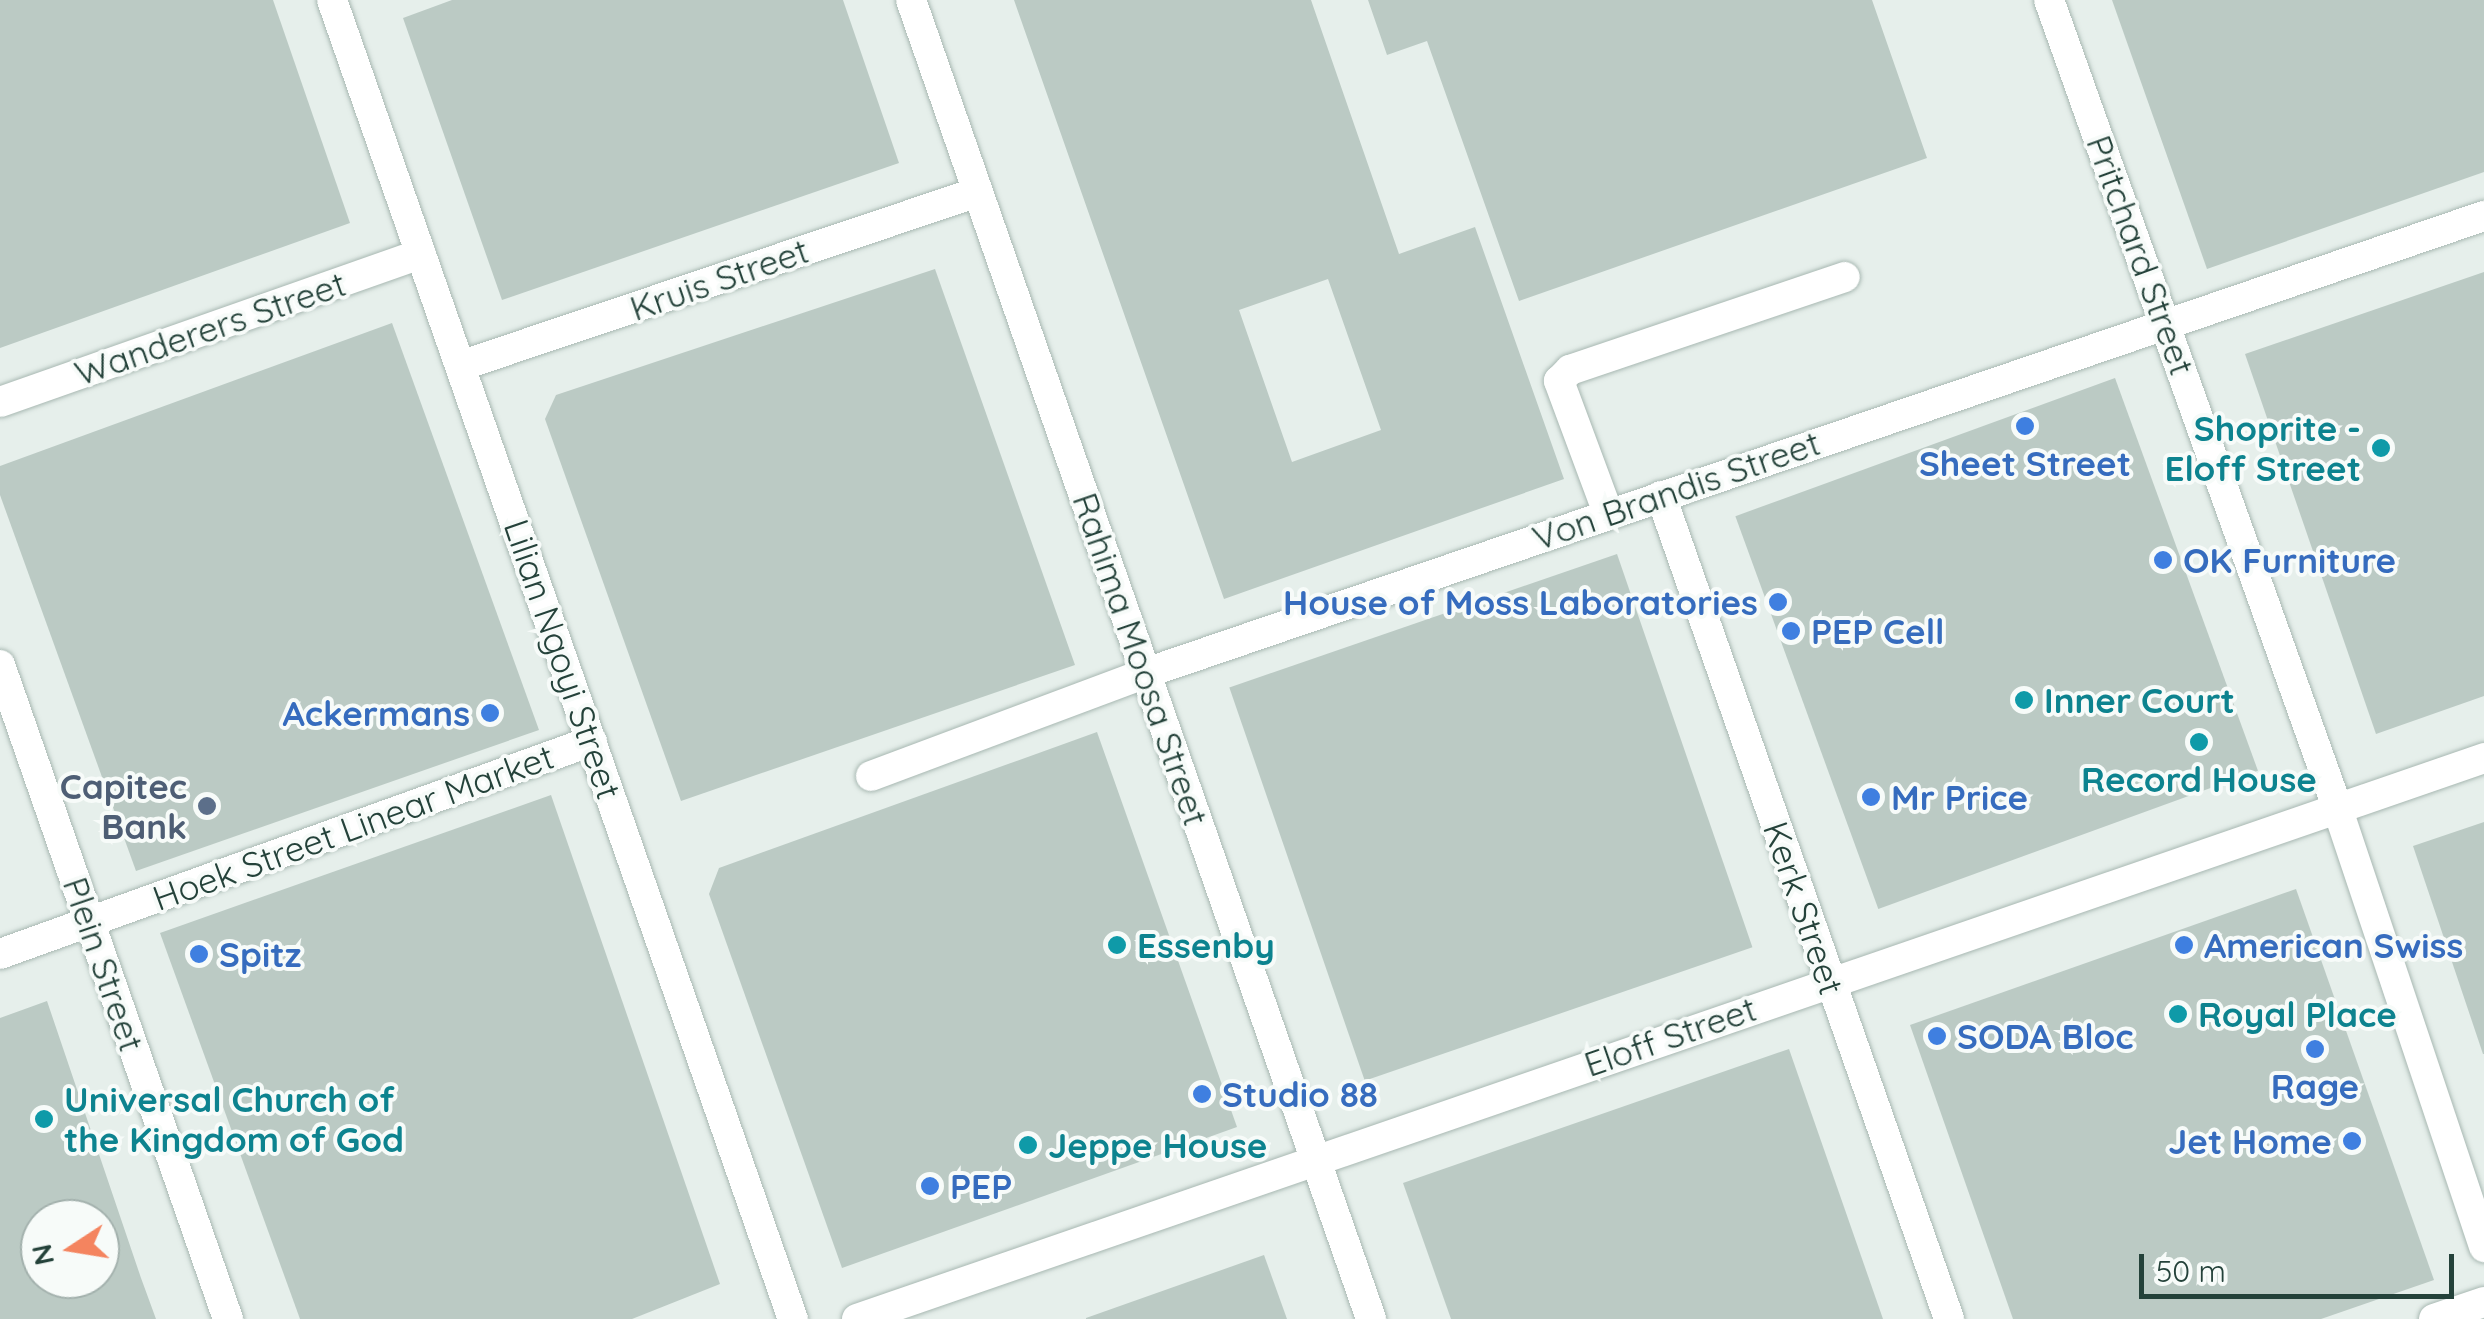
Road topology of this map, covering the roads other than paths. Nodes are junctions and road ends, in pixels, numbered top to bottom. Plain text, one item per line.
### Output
1 (332, 0) edge
2 (911, 0) edge
3 (2049, 0) edge
4 (978, 192) junction
5 (2484, 216) edge
6 (421, 254) junction
7 (1845, 277) dead end
8 (2165, 322) junction
9 (460, 366) junction
10 (0, 402) edge
11 (1660, 496) junction
12 (1608, 513) junction
13 (0, 665) edge
14 (1146, 673) junction
15 (592, 741) junction
16 (2484, 758) edge
17 (871, 776) dead end
18 (2338, 810) junction
19 (90, 922) junction
20 (0, 954) edge
21 (1829, 980) junction
22 (1316, 1160) junction
23 (2484, 1247) edge
24 (2484, 1302) edge
25 (228, 1319) edge
26 (793, 1319) edge
27 (858, 1319) edge
28 (1371, 1319) edge
29 (1949, 1319) edge
30 (2434, 1319) edge

1 - 6 street, Lilian Ngoyi Street
2 - 4 street, Rahima Moosa Street
3 - 8 street, Pritchard Street
4 - 9 street, Kruis Street
4 - 14 street, Rahima Moosa Street
5 - 8 street, Von Brandis Street
6 - 9 street, Lilian Ngoyi Street
6 - 10 street, Wanderers Street
7 - 12 street
8 - 11 street, Von Brandis Street
8 - 18 street, Pritchard Street
9 - 15 street, Lilian Ngoyi Street
11 - 12 street, Von Brandis Street
11 - 21 street, Kerk Street
12 - 14 street, Von Brandis Street
13 - 19 street, Plein Street
14 - 17 street, Von Brandis Street
14 - 22 street, Rahima Moosa Street
15 - 19 street, Hoek Street Linear Market
15 - 26 street, Lilian Ngoyi Street
16 - 18 street, Eloff Street
18 - 21 street, Eloff Street
18 - 23 street, Pritchard Street
19 - 20 street, Hoek Street Linear Market
19 - 25 street, Plein Street
21 - 22 street, Eloff Street
21 - 29 street, Kerk Street
22 - 27 street, Eloff Street
22 - 28 street, Rahima Moosa Street
24 - 30 street

